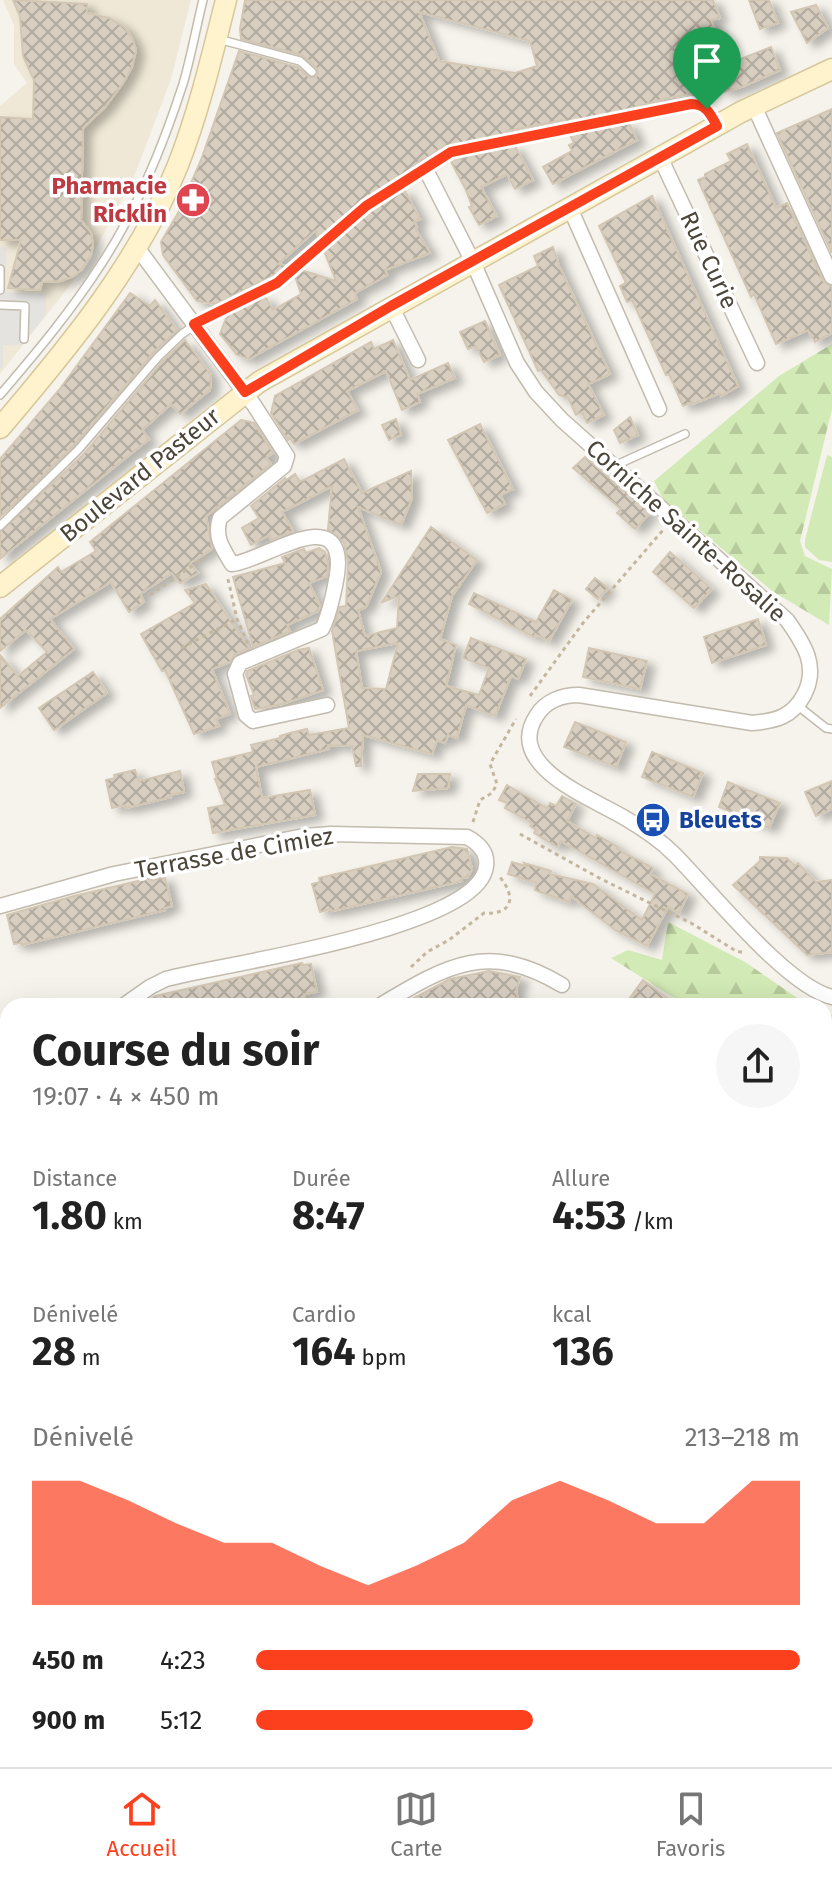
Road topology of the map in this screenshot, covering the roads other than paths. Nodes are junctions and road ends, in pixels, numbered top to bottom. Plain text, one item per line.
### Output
1 (203, 0) edge
2 (226, 0) edge
3 (216, 38) junction
4 (832, 69) edge
5 (312, 72) dead end
6 (754, 106) junction
7 (717, 126) junction
8 (660, 157) junction
9 (425, 168) junction
10 (570, 208) junction
11 (118, 234) junction
12 (136, 246) junction
13 (473, 262) junction
14 (0, 269) edge
15 (832, 277) edge
16 (0, 290) edge
17 (0, 305) edge
18 (391, 306) junction
19 (194, 324) junction
20 (24, 339) dead end
21 (418, 360) dead end
22 (757, 363) dead end
23 (245, 392) junction
24 (0, 395) edge
25 (659, 409) dead end
26 (0, 428) edge
27 (685, 434) dead end
28 (614, 466) junction
29 (0, 526) edge
30 (0, 587) edge
31 (327, 705) dead end
32 (798, 706) junction
33 (832, 729) edge
34 (0, 906) edge
35 (562, 985) dead end
36 (832, 997) edge
37 (134, 998) edge
38 (393, 998) edge

1 - 11 lane
2 - 3 street
3 - 5 lane
3 - 12 street
4 - 6 street, Boulevard Pasteur
6 - 7 street, Boulevard Pasteur
6 - 15 street
7 - 8 street, Boulevard Pasteur
7 - 9 lane
8 - 10 street, Boulevard Pasteur
8 - 22 street, Rue Curie
9 - 13 street, Corniche Sainte-Rosalie
9 - 19 lane
10 - 13 street, Boulevard Pasteur
10 - 25 street
11 - 12 lane
11 - 24 lane
12 - 19 street
12 - 26 street
13 - 18 street, Boulevard Pasteur
13 - 28 street, Corniche Sainte-Rosalie
14 - 16 lane
17 - 20 lane
18 - 21 street
18 - 23 street, Boulevard Pasteur
19 - 23 street
19 - 29 lane
23 - 30 street, Boulevard Pasteur
23 - 31 street
27 - 28 lane
28 - 32 street, Corniche Sainte-Rosalie
32 - 33 lane
32 - 36 street
34 - 37 street, Terrasse de Cimiez
35 - 38 street

